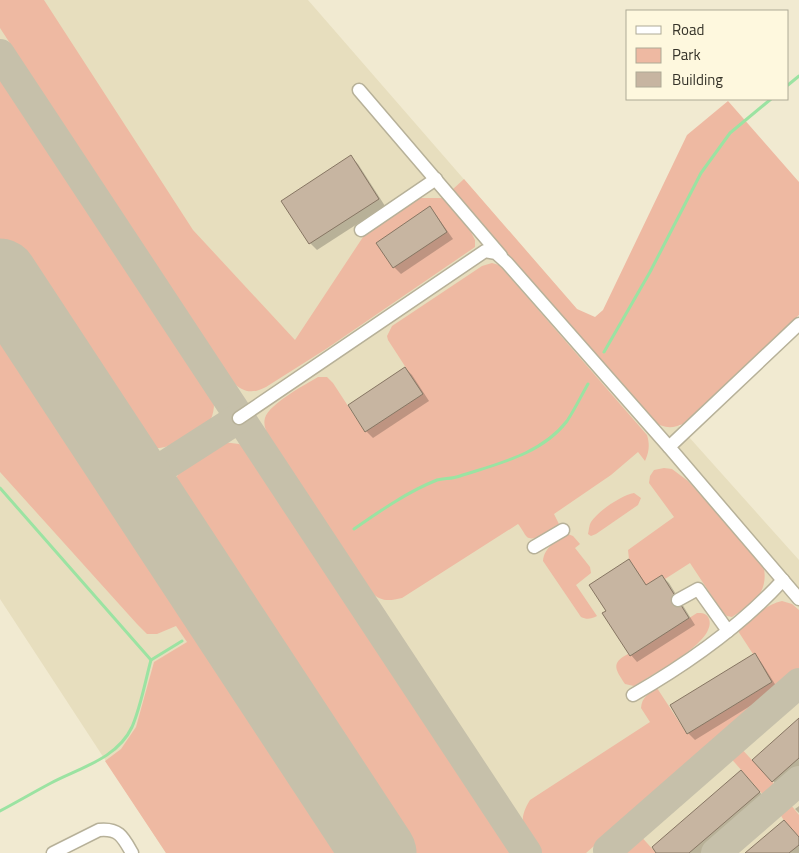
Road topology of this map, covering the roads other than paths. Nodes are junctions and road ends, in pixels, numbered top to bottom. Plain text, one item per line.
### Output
1 (359, 90) dead end
2 (436, 179) junction
3 (361, 230) dead end
4 (508, 263) junction
5 (799, 324) edge
6 (239, 418) dead end
7 (669, 447) junction
8 (562, 530) dead end
9 (534, 547) dead end
10 (783, 580) junction
11 (799, 599) edge
12 (678, 600) dead end
13 (728, 632) junction
14 (633, 695) dead end
15 (53, 853) edge
16 (132, 853) edge

1 - 2 lane
2 - 3 lane
2 - 4 lane
4 - 6 lane
4 - 7 lane
5 - 7 lane
7 - 10 lane
8 - 9 lane
10 - 11 lane
10 - 13 lane
12 - 13 lane
13 - 14 lane
15 - 16 lane

